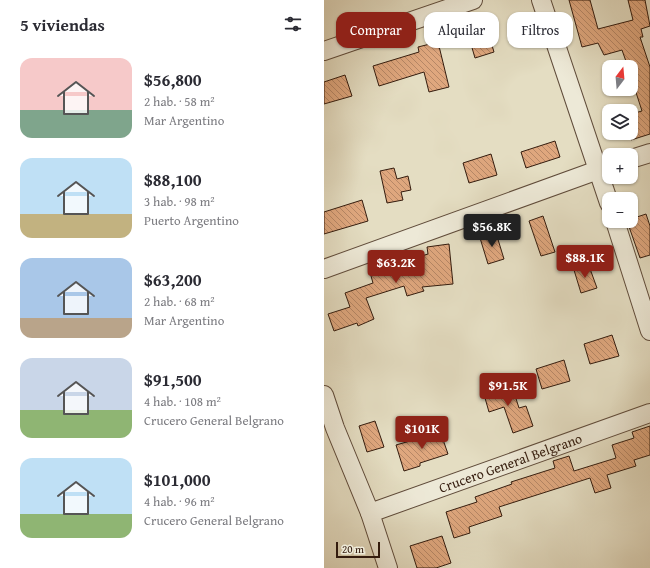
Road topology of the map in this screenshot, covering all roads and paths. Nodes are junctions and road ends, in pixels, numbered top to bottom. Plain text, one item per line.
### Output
1 (473, 0) edge
2 (541, 0) edge
3 (324, 51) edge
4 (650, 153) edge
5 (638, 157) edge
6 (602, 163) edge
7 (602, 169) edge
8 (617, 228) edge
9 (324, 269) edge
10 (650, 331) edge
11 (324, 395) edge
12 (650, 413) edge
13 (329, 431) edge
14 (370, 513) junction
15 (388, 568) edge

1 - 3 street
2 - 6 street
4 - 5 street
7 - 9 street
8 - 10 street
11 - 13 street
12 - 14 street, Crucero General Belgrano
13 - 14 street
14 - 15 street

